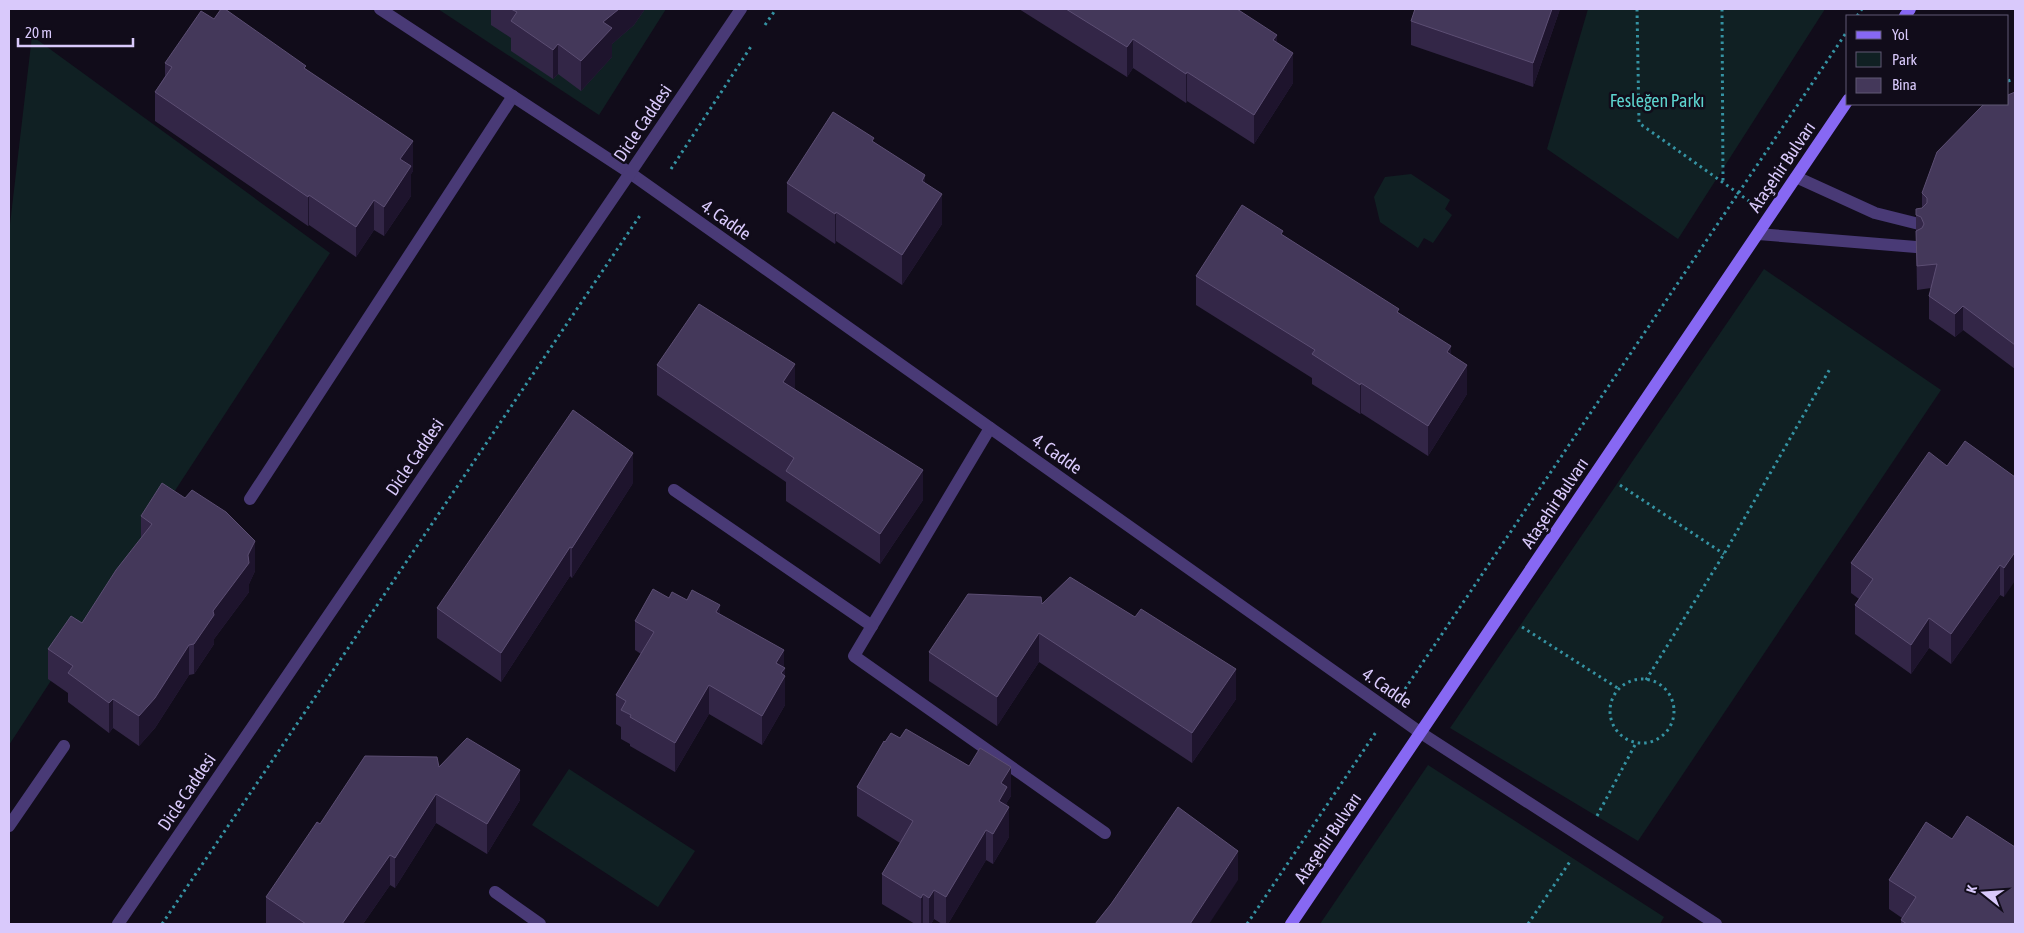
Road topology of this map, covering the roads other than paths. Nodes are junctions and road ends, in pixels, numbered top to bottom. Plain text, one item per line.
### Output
1 (380, 9) edge
2 (740, 9) edge
3 (513, 96) junction
4 (1846, 103) edge
5 (630, 174) junction
6 (1796, 177) junction
7 (1919, 224) edge
8 (1758, 234) junction
9 (1916, 247) edge
10 (990, 428) junction
11 (674, 490) dead end
12 (250, 499) dead end
13 (872, 626) junction
14 (1421, 734) junction
15 (64, 746) dead end
16 (9, 826) edge
17 (1105, 833) dead end
18 (495, 892) dead end
19 (118, 924) edge
20 (540, 924) edge
21 (1291, 924) edge
22 (1716, 924) edge

1 - 3 street, 4. Cadde
2 - 5 street, Dicle Caddesi
3 - 5 street, 4. Cadde
3 - 12 street
4 - 6 street, Ataşehir Bulvarı
5 - 10 street, 4. Cadde
5 - 19 street, Dicle Caddesi
6 - 7 street
6 - 8 street, Ataşehir Bulvarı
8 - 9 street
8 - 14 street, Ataşehir Bulvarı
10 - 13 street
10 - 14 street, 4. Cadde
11 - 13 street
13 - 17 street
14 - 21 street, Ataşehir Bulvarı
14 - 22 street, 4. Cadde
15 - 16 street
18 - 20 street

